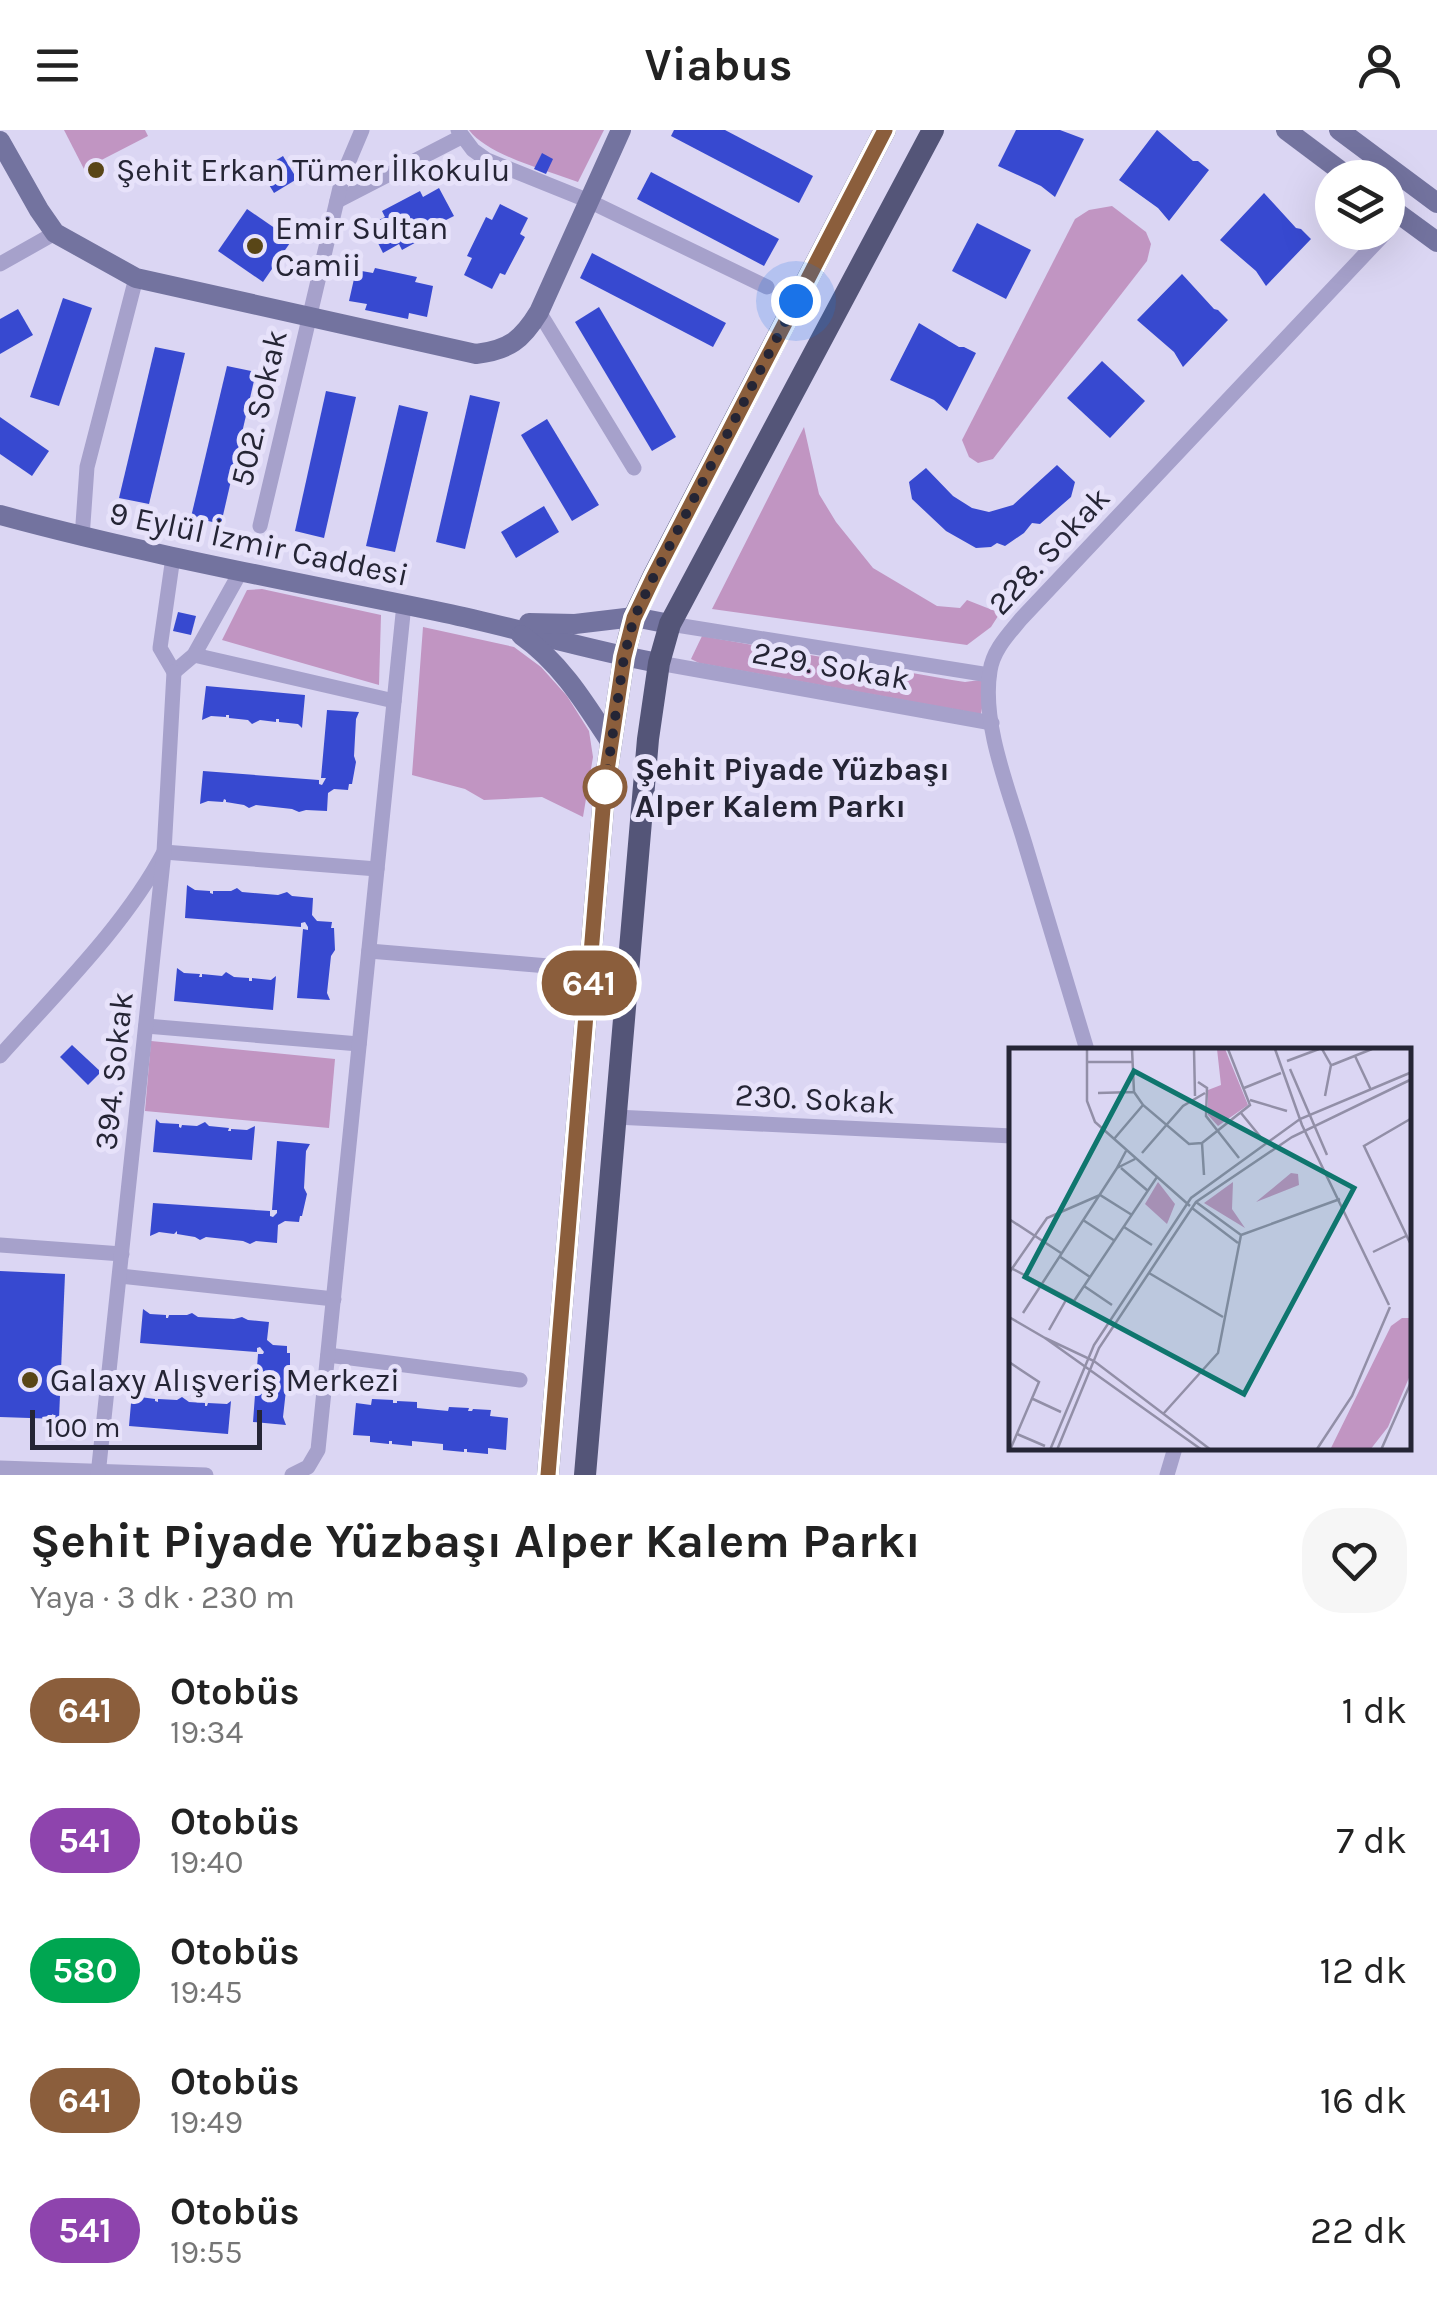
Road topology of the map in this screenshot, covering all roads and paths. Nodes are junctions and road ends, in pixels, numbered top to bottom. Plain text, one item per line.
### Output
1 (362, 130) edge
2 (622, 130) edge
3 (885, 130) edge
4 (933, 130) edge
5 (1286, 130) edge
6 (1339, 130) edge
7 (460, 134) edge
8 (0, 141) edge
9 (1326, 160) edge
10 (337, 201) junction
11 (589, 201) junction
12 (1437, 203) edge
13 (1405, 228) edge
14 (54, 233) junction
15 (1437, 242) edge
16 (1365, 250) edge
17 (0, 264) edge
18 (136, 278) junction
19 (767, 288) dead end
20 (539, 312) junction
21 (308, 316) junction
22 (634, 468) dead end
23 (0, 515) edge
24 (260, 526) dead end
25 (82, 538) junction
26 (173, 556) junction
27 (241, 571) junction
28 (404, 604) junction
29 (634, 618) junction
30 (670, 624) junction
31 (507, 626) junction
32 (194, 654) junction
33 (624, 657) junction
34 (660, 664) junction
35 (174, 672) junction
36 (989, 675) junction
37 (394, 701) junction
38 (992, 724) junction
39 (612, 743) junction
40 (164, 852) junction
41 (377, 869) junction
42 (369, 951) junction
43 (560, 967) dead end
44 (146, 1026) junction
45 (360, 1044) junction
46 (1086, 1048) edge
47 (0, 1056) edge
48 (615, 1117) junction
49 (1009, 1136) edge
50 (0, 1244) edge
51 (122, 1254) junction
52 (120, 1276) junction
53 (334, 1299) junction
54 (328, 1355) junction
55 (520, 1380) dead end
56 (1174, 1450) edge
57 (0, 1468) edge
58 (98, 1473) edge
59 (206, 1475) edge
60 (292, 1475) edge
61 (548, 1475) edge
62 (585, 1475) edge
63 (1167, 1475) edge

1 - 10 street, 502. Sokak
2 - 11 main road
3 - 29 main road
4 - 30 main road
5 - 9 main road
6 - 12 main road
7 - 10 street
7 - 11 street
8 - 14 main road
10 - 21 street, 502. Sokak
11 - 19 street
11 - 20 main road
13 - 15 main road
14 - 17 street
14 - 18 main road
16 - 36 street, 228. Sokak
18 - 21 main road
18 - 25 street
20 - 21 main road
20 - 22 street
21 - 24 street, 502. Sokak
23 - 25 main road, 9 Eylül İzmir Caddesi
25 - 26 main road, 9 Eylül İzmir Caddesi
26 - 27 main road, 9 Eylül İzmir Caddesi
26 - 35 street, 394. Sokak
27 - 28 main road, 9 Eylül İzmir Caddesi
27 - 32 street
28 - 31 main road, 9 Eylül İzmir Caddesi
28 - 37 street
29 - 30 main road, 9 Eylül İzmir Caddesi
29 - 31 main road, 9 Eylül İzmir Caddesi
29 - 33 main road
30 - 34 main road
30 - 36 street, 229. Sokak
31 - 33 main road, 9 Eylül İzmir Caddesi
31 - 39 main road, 9 Eylül İzmir Caddesi
32 - 35 street
32 - 37 street
33 - 34 main road, 9 Eylül İzmir Caddesi
33 - 39 main road
34 - 38 street, 229. Sokak
34 - 48 main road
35 - 40 street, 394. Sokak
36 - 38 street
37 - 41 street
38 - 46 street
39 - 61 main road
40 - 41 street
40 - 44 street, 394. Sokak
40 - 47 street
41 - 42 street
42 - 43 street
42 - 45 street
44 - 45 street
44 - 51 street, 394. Sokak
45 - 53 street
48 - 49 street, 230. Sokak
48 - 62 main road
50 - 51 street
51 - 52 street, 394. Sokak
52 - 53 street
52 - 58 street, 394. Sokak
53 - 54 street
54 - 55 street
54 - 60 street
56 - 63 street
57 - 58 street
58 - 59 street

